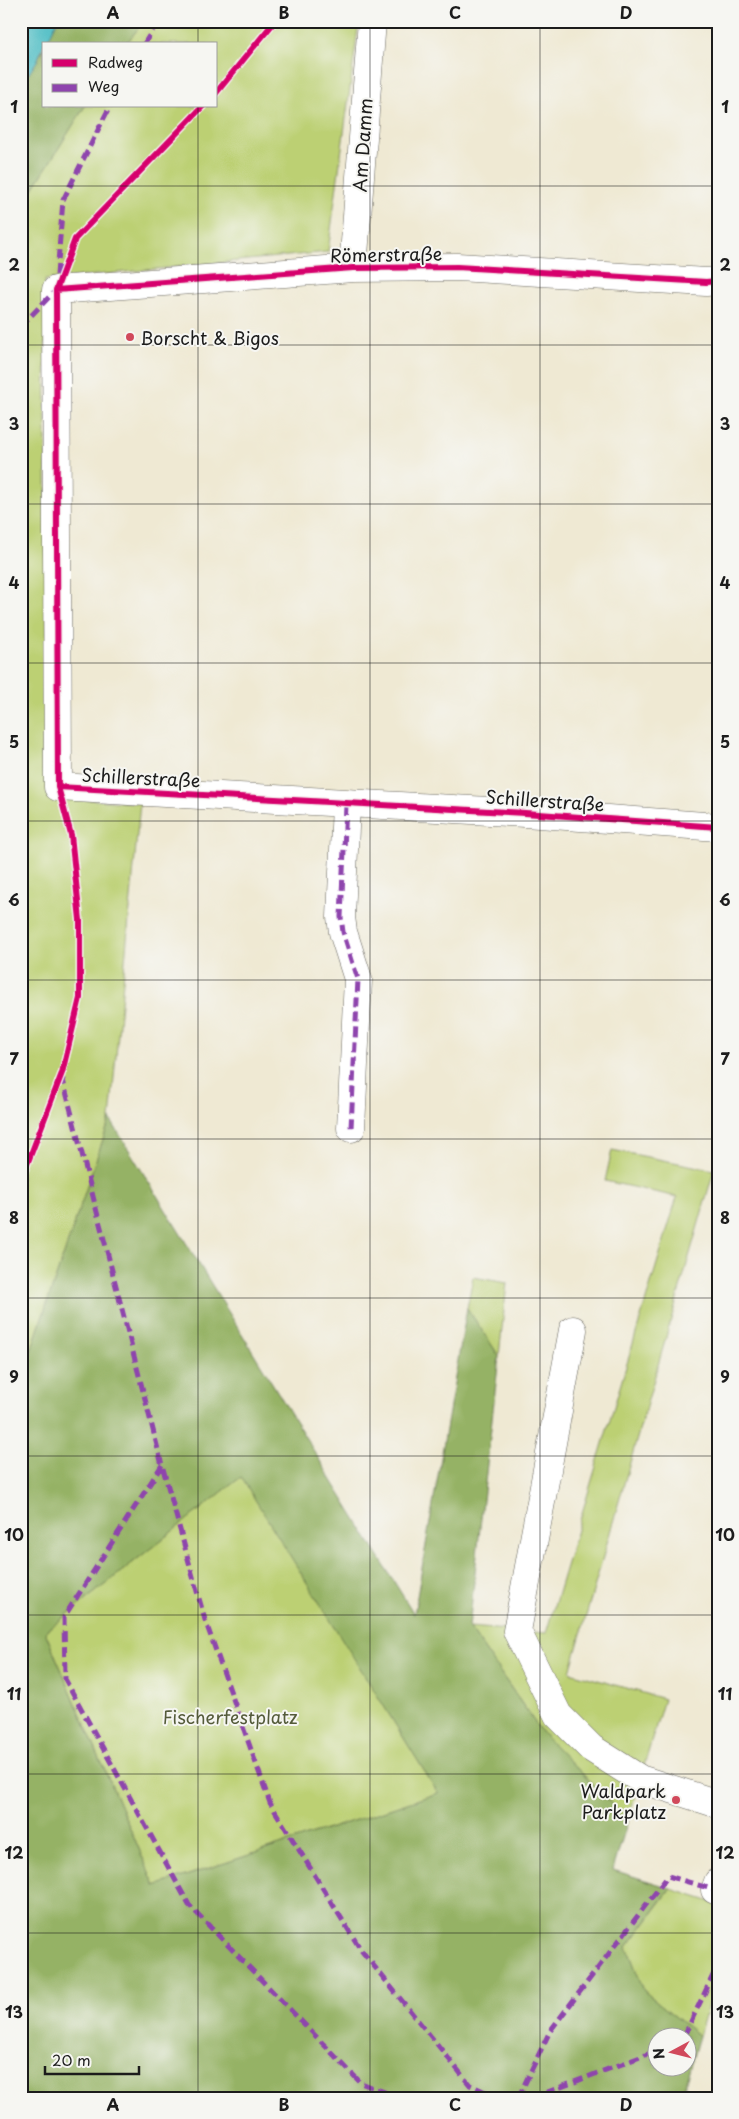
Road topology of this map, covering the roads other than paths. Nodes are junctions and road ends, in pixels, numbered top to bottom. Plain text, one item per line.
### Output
1 (372, 21) edge
2 (353, 268) junction
3 (718, 281) edge
4 (56, 290) joint
5 (346, 805) junction
6 (718, 827) edge
7 (352, 1128) dead end
8 (574, 1330) dead end
9 (718, 1804) edge
10 (718, 1882) edge
11 (718, 1891) edge

1 - 2 street, Am Damm
2 - 3 street, Römerstraße
2 - 4 street, Römerstraße
4 - 5 street, Schillerstraße
5 - 6 street, Schillerstraße
5 - 7 street
8 - 9 street
10 - 11 street

